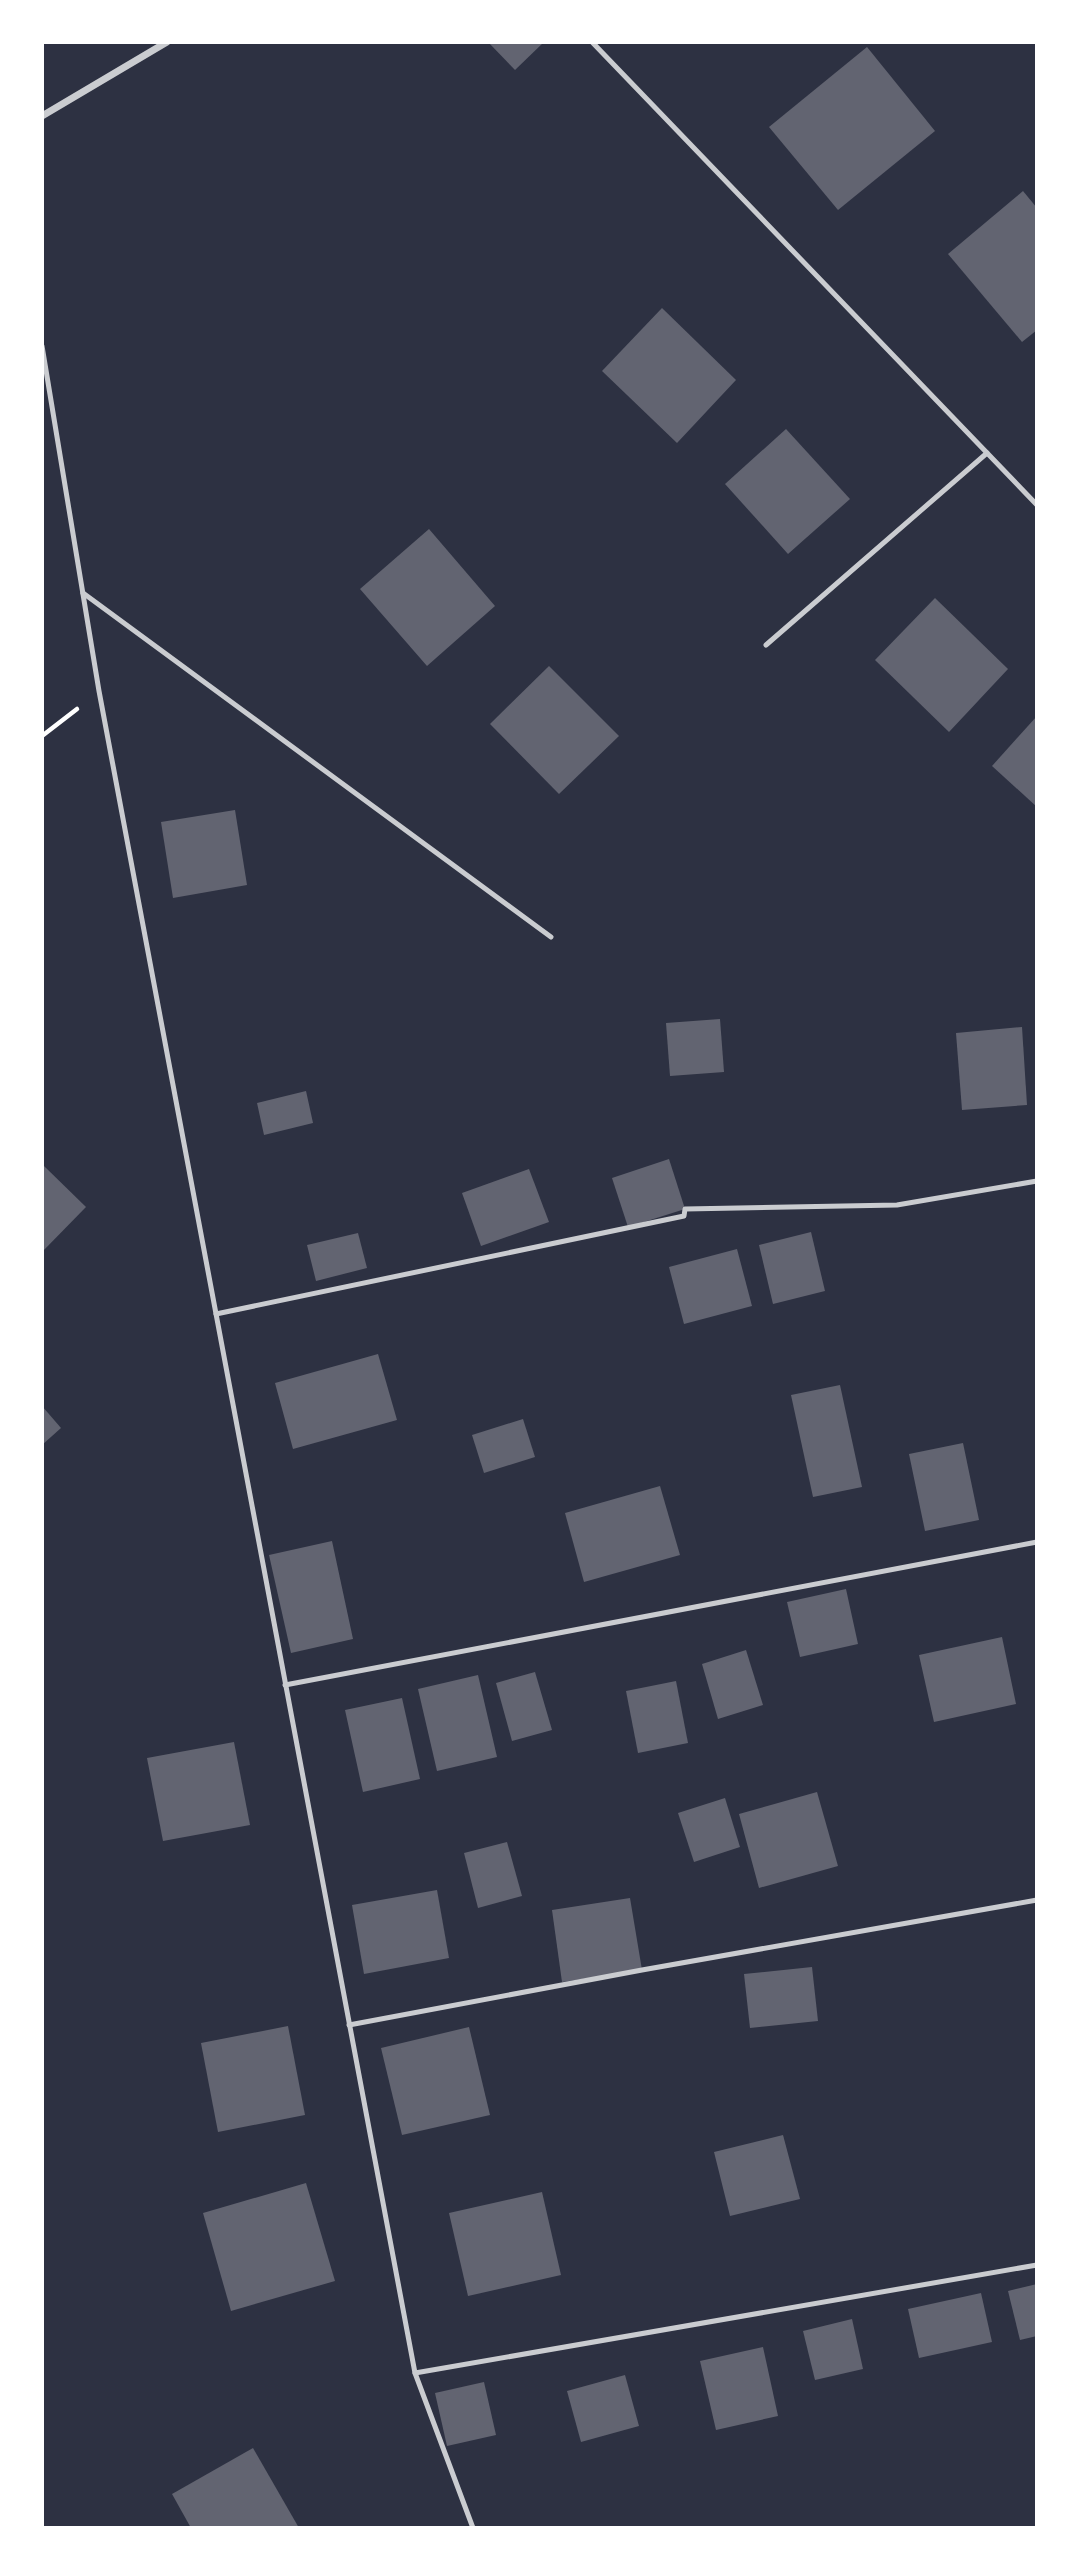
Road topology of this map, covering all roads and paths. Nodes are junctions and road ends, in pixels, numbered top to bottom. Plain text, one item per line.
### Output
1 (167, 42) edge
2 (592, 42) edge
3 (42, 116) edge
4 (42, 346) edge
5 (987, 453) junction
6 (1037, 505) edge
7 (83, 593) junction
8 (766, 645) dead end
9 (99, 691) junction
10 (42, 736) edge
11 (551, 937) dead end
12 (1037, 1181) edge
13 (216, 1314) junction
14 (1037, 1542) edge
15 (285, 1685) junction
16 (1037, 1900) edge
17 (349, 2025) junction
18 (1037, 2264) edge
19 (415, 2373) junction
20 (473, 2528) edge

1 - 3 street
2 - 5 lane
4 - 7 lane
5 - 6 lane
5 - 8 lane
7 - 9 lane
7 - 11 lane
9 - 10 path
9 - 13 lane
12 - 13 lane
13 - 15 lane
14 - 15 lane
15 - 17 lane
16 - 17 lane
17 - 19 lane
18 - 19 lane
19 - 20 lane

